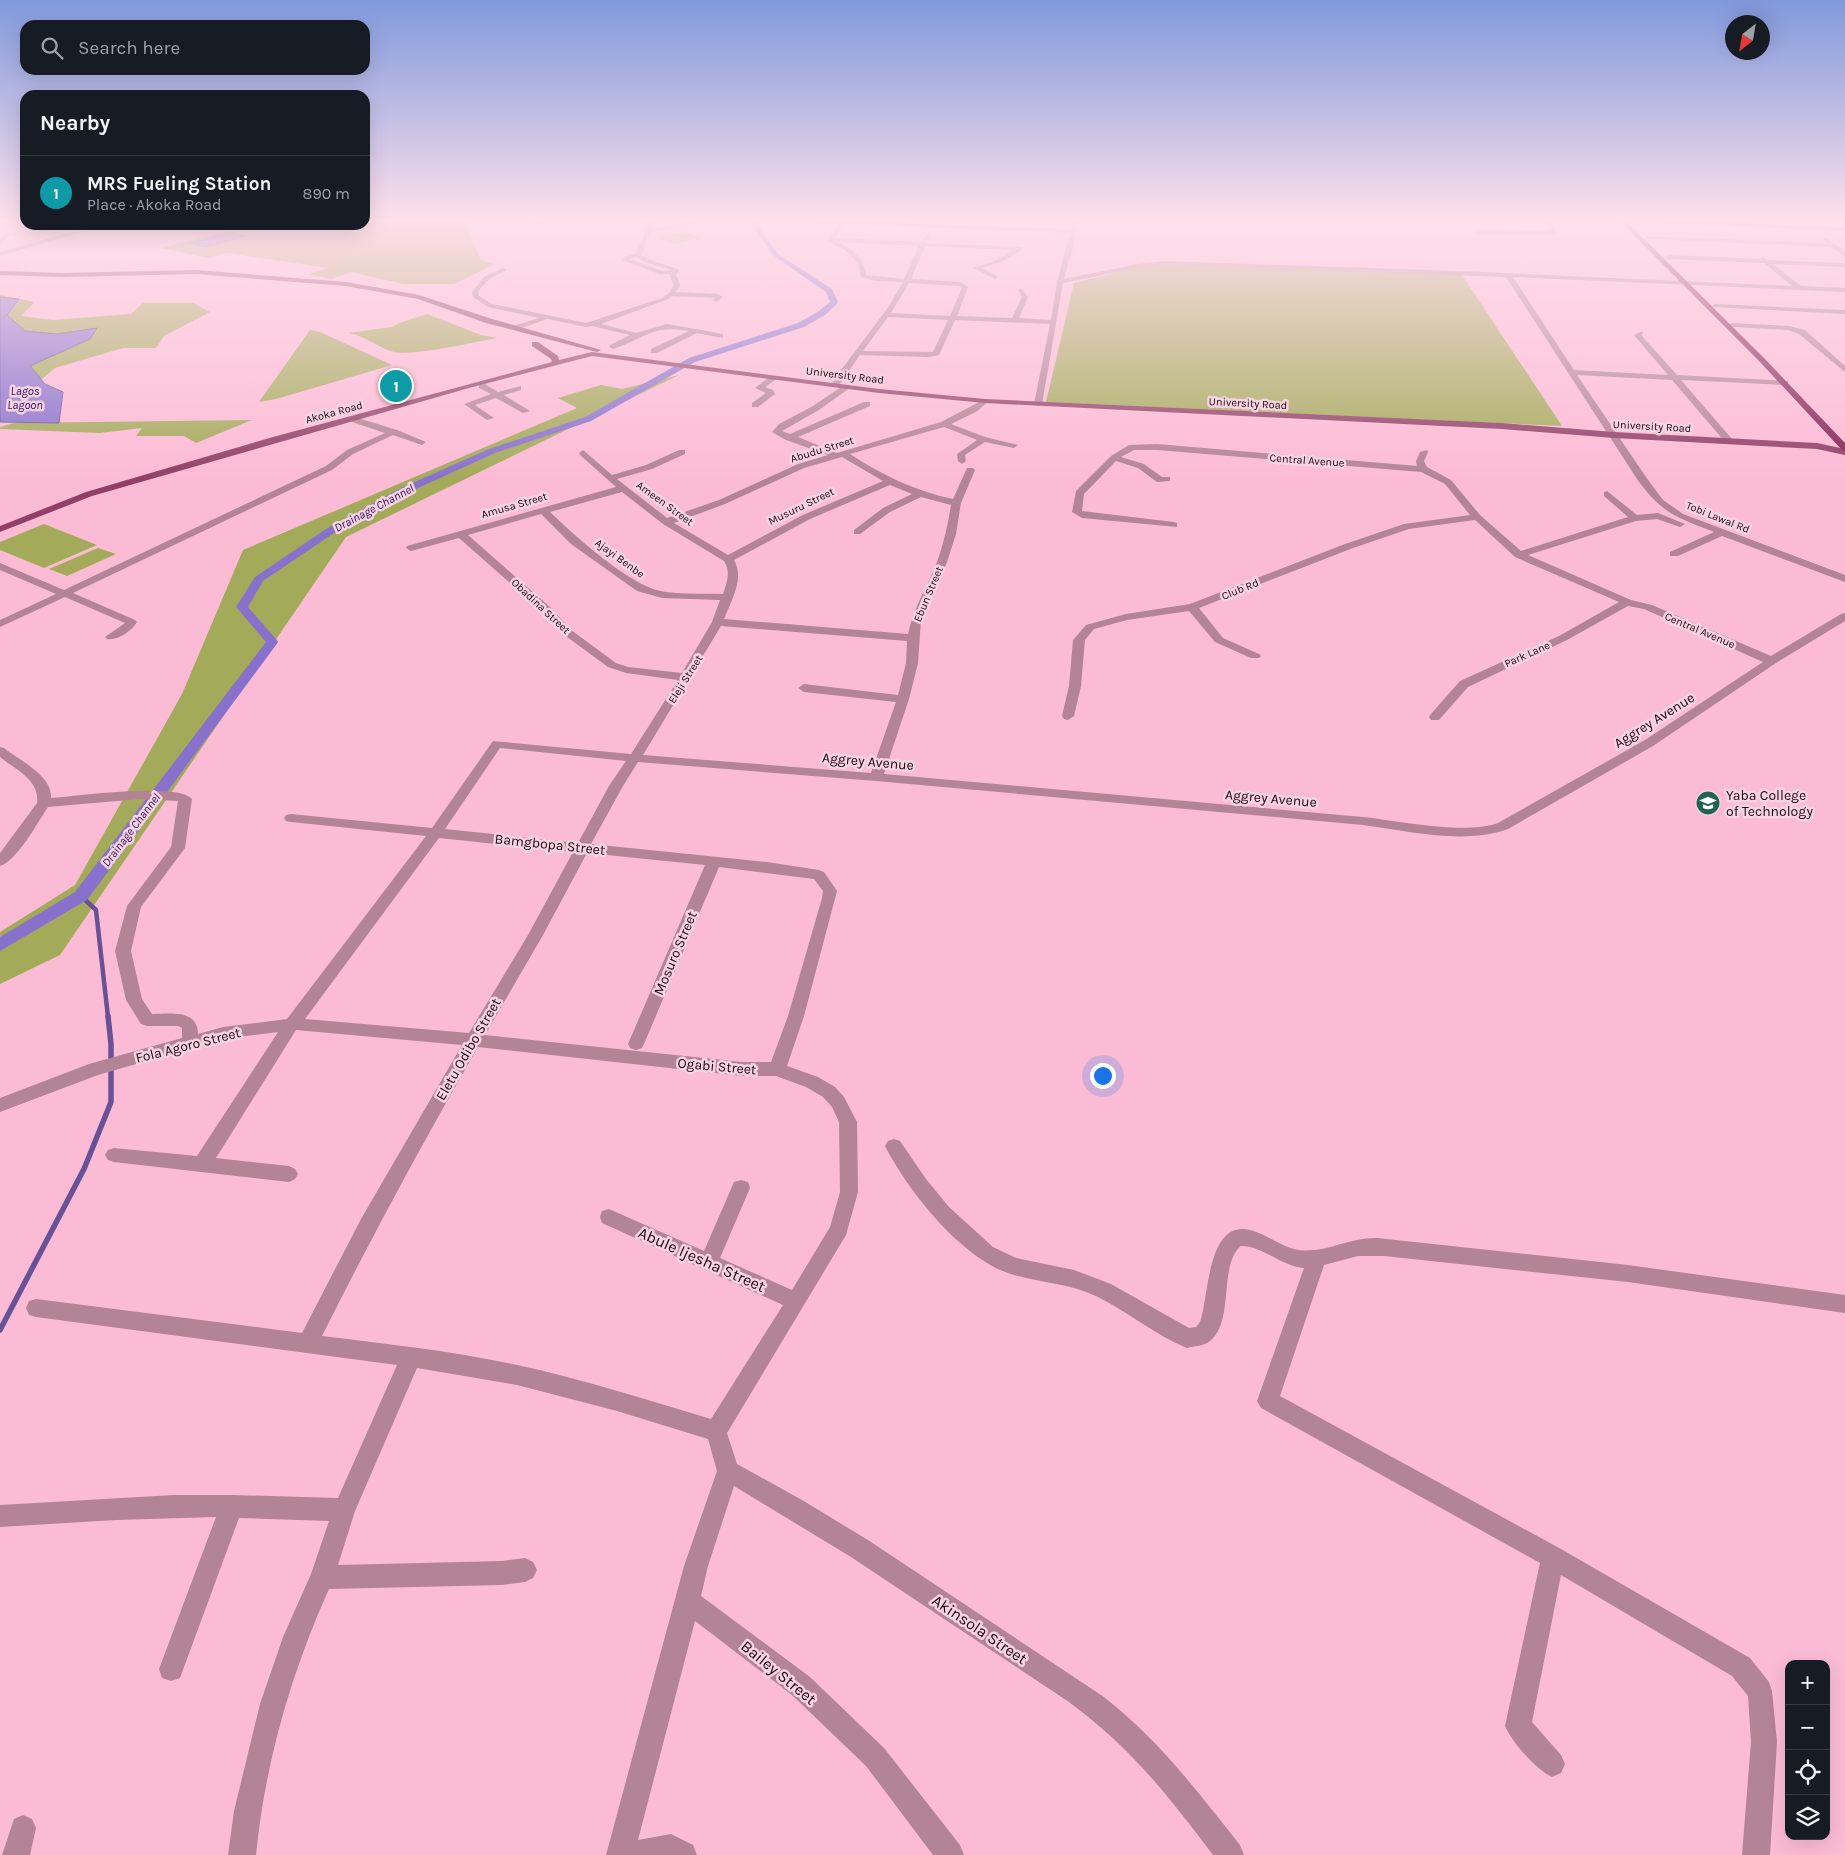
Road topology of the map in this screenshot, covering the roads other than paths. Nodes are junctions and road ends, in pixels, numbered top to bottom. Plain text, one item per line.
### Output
1 (432, 306) edge
2 (442, 306) edge
3 (489, 306) edge
4 (647, 306) edge
5 (893, 306) edge
6 (959, 306) edge
7 (1021, 306) edge
8 (1057, 306) edge
9 (1528, 306) edge
10 (1708, 306) edge
11 (1715, 306) joint
12 (1845, 312) edge
13 (887, 315) junction
14 (547, 317) junction
15 (954, 317) junction
16 (1014, 321) junction
17 (1053, 322) junction
18 (593, 324) junction
19 (1734, 325) junction
20 (516, 328) junction
21 (695, 332) junction
22 (1640, 334) dead end
23 (542, 335) junction
24 (637, 335) junction
25 (720, 336) dead end
26 (530, 341) junction
27 (613, 347) dead end
28 (555, 349) dead end
29 (572, 349) junction
30 (654, 351) dead end
31 (859, 352) junction
32 (580, 358) junction
33 (642, 360) junction
34 (556, 362) junction
35 (680, 366) junction
36 (1845, 370) edge
37 (1572, 372) junction
38 (1673, 377) junction
39 (774, 378) junction
40 (1785, 383) junction
41 (835, 385) junction
42 (482, 386) junction
43 (847, 387) junction
44 (518, 388) dead end
45 (496, 394) junction
46 (985, 401) junction
47 (867, 404) dead end
48 (1038, 404) junction
49 (755, 405) dead end
50 (526, 411) dead end
51 (490, 418) dead end
52 (355, 420) junction
53 (944, 424) junction
54 (394, 432) junction
55 (1614, 435) junction
56 (789, 438) junction
57 (984, 439) junction
58 (1729, 441) junction
59 (422, 442) dead end
60 (1843, 442) edge
61 (1014, 445) dead end
62 (1817, 446) junction
63 (682, 452) dead end
64 (1424, 452) dead end
65 (1845, 452) edge
66 (583, 453) dead end
67 (839, 454) junction
68 (1114, 458) junction
69 (962, 461) dead end
70 (970, 470) dead end
71 (1423, 470) junction
72 (610, 478) junction
73 (1167, 479) dead end
74 (889, 482) junction
75 (624, 488) junction
76 (920, 494) junction
77 (1607, 494) dead end
78 (91, 496) junction
79 (956, 503) junction
80 (542, 510) junction
81 (1477, 517) junction
82 (1635, 518) junction
83 (666, 522) junction
84 (1174, 525) dead end
85 (0, 531) edge
86 (856, 532) dead end
87 (461, 534) junction
88 (1717, 534) junction
89 (411, 548) dead end
90 (1674, 554) dead end
91 (1519, 555) junction
92 (728, 559) junction
93 (0, 566) edge
94 (1845, 579) edge
95 (65, 594) junction
96 (726, 597) junction
97 (1627, 602) junction
98 (1192, 607) junction
99 (1845, 616) edge
100 (718, 622) junction
101 (0, 624) edge
102 (111, 637) dead end
103 (913, 638) junction
104 (1256, 656) dead end
105 (1770, 663) junction
106 (686, 677) junction
107 (804, 688) dead end
108 (903, 699) junction
109 (1068, 716) dead end
110 (1435, 717) dead end
111 (0, 751) edge
112 (636, 758) junction
113 (876, 777) junction
114 (44, 803) junction
115 (290, 818) dead end
116 (436, 832) junction
117 (581, 848) junction
118 (0, 861) edge
119 (714, 862) junction
120 (809, 874) joint
121 (292, 1024) junction
122 (472, 1040) junction
123 (190, 1042) junction
124 (636, 1044) dead end
125 (777, 1069) junction
126 (0, 1105) edge
127 (894, 1146) dead end
128 (114, 1155) dead end
129 (202, 1164) junction
130 (290, 1174) dead end
131 (741, 1188) dead end
132 (609, 1218) dead end
133 (1317, 1257) junction
134 (709, 1261) junction
135 (796, 1301) junction
136 (1845, 1304) edge
137 (36, 1308) dead end
138 (307, 1344) junction
139 (411, 1357) junction
140 (716, 1431) junction
141 (728, 1471) junction
142 (232, 1506) junction
143 (344, 1510) junction
144 (0, 1516) edge
145 (1553, 1557) junction
146 (525, 1570) dead end
147 (322, 1578) junction
148 (688, 1601) junction
149 (170, 1669) dead end
150 (1552, 1764) dead end
151 (23, 1828) dead end
152 (677, 1852) edge
153 (16, 1855) edge
154 (242, 1855) edge
155 (620, 1855) edge
156 (627, 1855) edge
157 (950, 1855) edge
158 (1230, 1855) edge
159 (1756, 1855) edge

1 - 26 main road
2 - 20 main road
3 - 14 street
4 - 18 street
5 - 13 street
6 - 15 street
7 - 16 street
8 - 17 street
9 - 37 street, Tobi Lawal Rd
10 - 40 highway
11 - 12 street
11 - 19 highway
13 - 15 street
13 - 31 street
14 - 18 street
14 - 20 street
15 - 16 street
15 - 31 street
16 - 17 street
17 - 48 street
18 - 24 street
19 - 36 street
19 - 60 highway
20 - 23 main road
21 - 24 street
21 - 25 street
21 - 30 street
22 - 38 street
23 - 26 main road
23 - 29 main road
24 - 27 street
26 - 28 main road
26 - 34 main road
29 - 32 main road
29 - 33 main road
31 - 41 street
32 - 33 main road, Akoka Road
32 - 34 main road, Akoka Road
32 - 35 main road
32 - 42 main road
33 - 35 main road, Akoka Road
34 - 78 main road, Akoka Road
35 - 39 main road, University Road
37 - 38 street
37 - 55 street, Tobi Lawal Rd
38 - 40 street
38 - 58 street
39 - 41 main road, University Road
39 - 49 street
40 - 60 highway
41 - 43 main road, University Road
42 - 45 street
42 - 52 main road
43 - 46 main road, University Road
43 - 56 street
44 - 45 street
45 - 50 street
45 - 51 street
46 - 48 main road, University Road
46 - 53 street, Abudu Street
47 - 56 street
48 - 55 main road, University Road
52 - 54 street
52 - 78 main road
53 - 57 street
53 - 67 street, Abudu Street
54 - 59 street
54 - 95 street
55 - 58 main road, University Road
55 - 88 street, Tobi Lawal Rd
56 - 67 street
57 - 61 street
57 - 69 street
58 - 62 main road, University Road
60 - 62 main road
62 - 65 main road
63 - 72 street
64 - 71 street
66 - 72 street, Ameen Street
67 - 74 street
67 - 83 street, Abudu Street
68 - 71 street, Central Avenue
68 - 73 street
68 - 84 street, Central Avenue
70 - 79 street, Ebun Street
71 - 81 street, Central Avenue
72 - 75 street, Ameen Street
74 - 76 street
74 - 92 street, Musuru Street
75 - 80 street, Amusa Street
75 - 83 street, Ameen Street
76 - 79 street
76 - 86 street
77 - 82 street
78 - 85 main road
79 - 103 street, Ebun Street
80 - 87 street, Amusa Street
80 - 96 street, Ajayi Benbe
81 - 91 street, Central Avenue
81 - 98 street, Club Rd
82 - 88 street
82 - 91 street
83 - 92 street, Ameen Street
87 - 89 street, Amusa Street
87 - 106 street, Obadina Street
88 - 90 street
88 - 94 street, Tobi Lawal Rd
91 - 97 street, Central Avenue
92 - 96 street
93 - 95 street
95 - 101 street
95 - 102 street
96 - 100 street, Eleji Street
97 - 105 street, Central Avenue
97 - 110 street, Park Lane
98 - 104 street
98 - 109 street, Club Rd
99 - 105 street, Aggrey Avenue
100 - 103 street
100 - 106 street, Eleji Street
103 - 108 street, Ebun Street
105 - 113 street, Aggrey Avenue
106 - 112 street, Eleji Street
107 - 108 street
108 - 113 street, Ebun Street
111 - 114 street
112 - 113 street, Aggrey Avenue
112 - 116 street, Aggrey Avenue
112 - 117 street, Eletu Odibo Street
114 - 118 street
114 - 123 street
115 - 116 street, Bamgbopa Street
116 - 117 street, Bamgbopa Street
116 - 121 street
117 - 119 street, Bamgbopa Street
117 - 122 street, Eletu Odibo Street
119 - 120 street, Bamgbopa Street
119 - 124 street, Mosuro Street
120 - 125 street, Ogabi Street
121 - 122 street, Fola Agoro Street
121 - 123 street, Fola Agoro Street
121 - 129 street
122 - 125 street, Ogabi Street
122 - 138 street, Eletu Odibo Street
123 - 126 street, Fola Agoro Street
125 - 135 street
127 - 133 street
128 - 129 street
129 - 130 street
131 - 134 street
132 - 134 street, Abule Ijesha Street
133 - 136 street
133 - 145 street
134 - 135 street, Abule Ijesha Street
135 - 140 street
137 - 138 street
138 - 139 street
139 - 140 street
139 - 143 street
140 - 141 street
141 - 148 street
141 - 158 street, Akinsola Street
142 - 143 street
142 - 144 street
142 - 149 street
143 - 147 street
145 - 150 street
145 - 159 street
146 - 147 street
147 - 154 street
148 - 155 street
148 - 157 street, Bailey Street
151 - 153 street
152 - 156 street

